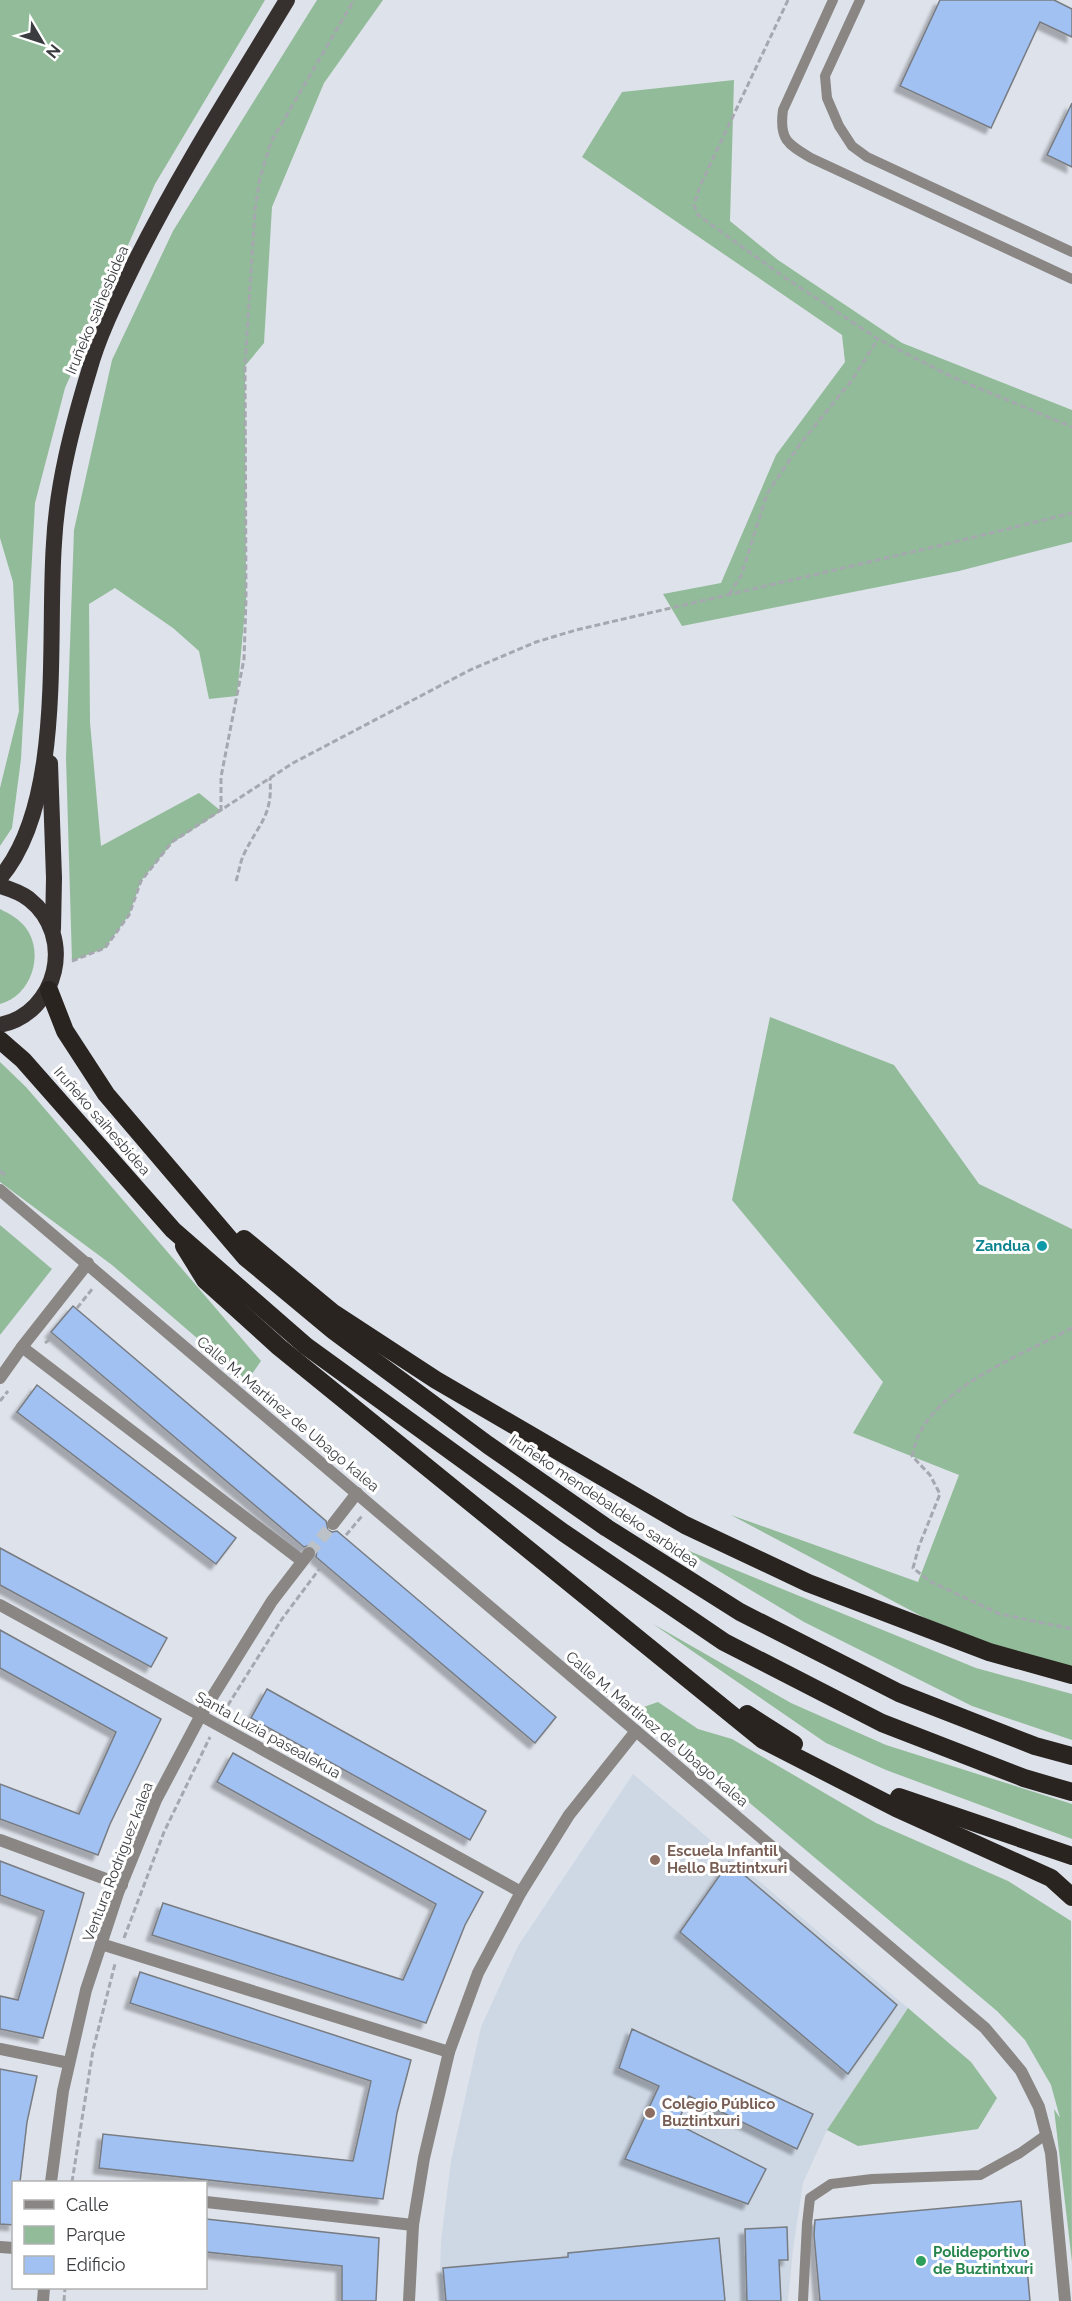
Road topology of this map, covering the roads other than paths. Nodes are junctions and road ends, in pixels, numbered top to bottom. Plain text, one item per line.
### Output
1 (287, 0) edge
2 (833, 0) edge
3 (860, 0) edge
4 (1072, 252) edge
5 (1072, 279) edge
6 (47, 741) junction
7 (0, 878) edge
8 (0, 886) edge
9 (53, 931) junction
10 (49, 990) junction
11 (0, 1025) edge
12 (0, 1040) edge
13 (179, 1179) junction
14 (0, 1190) edge
15 (173, 1230) junction
16 (88, 1263) junction
17 (22, 1347) junction
18 (0, 1378) edge
19 (357, 1493) junction
20 (333, 1524) tunnel mouth
21 (0, 1605) edge
22 (618, 1622) junction
23 (989, 1652) junction
24 (1072, 1665) edge
25 (1072, 1675) edge
26 (201, 1715) junction
27 (636, 1731) junction
28 (1072, 1756) edge
29 (1072, 1792) edge
30 (0, 1840) edge
31 (1072, 1856) edge
32 (122, 1885) junction
33 (521, 1892) junction
34 (1072, 1897) edge
35 (101, 1944) junction
36 (0, 2049) edge
37 (449, 2052) junction
38 (69, 2063) junction
39 (1047, 2134) junction
40 (51, 2181) edge
41 (207, 2202) edge
42 (413, 2225) junction
43 (409, 2301) edge
44 (802, 2301) edge
45 (1065, 2301) edge

1 - 6 highway, Iruñeko saihesbidea
2 - 5 lane
3 - 4 lane
6 - 7 highway, Iruñeko saihesbidea
6 - 9 highway, Iruñeko saihesbidea
8 - 9 highway
9 - 10 highway, Iruñeko saihesbidea
10 - 11 highway
10 - 13 highway, Iruñeko saihesbidea
12 - 15 highway, Iruñeko saihesbidea
13 - 23 highway
13 - 28 highway, Iruñeko mendebaldeko sarbidea
14 - 16 street, Calle M. Martínez de Ubago kalea
15 - 22 highway
15 - 29 highway
16 - 17 street
16 - 19 street, Calle M. Martínez de Ubago kalea
17 - 18 street
17 - 26 street, Ventura Rodriguez kalea
19 - 20 street
19 - 27 street, Calle M. Martínez de Ubago kalea
21 - 26 street, Santa Luzia pasealekua
22 - 31 highway
22 - 34 highway
23 - 24 highway
23 - 25 highway
26 - 32 street, Ventura Rodriguez kalea
26 - 33 street, Santa Luzia pasealekua
27 - 33 street
27 - 39 street, Calle M. Martínez de Ubago kalea
30 - 32 street
32 - 35 street, Ventura Rodriguez kalea
33 - 37 street
35 - 37 street
35 - 38 street, Ventura Rodriguez kalea
36 - 38 street
37 - 42 street
38 - 40 street, Ventura Rodriguez kalea
39 - 44 lane
39 - 45 street, Calle M. Martínez de Ubago kalea
41 - 42 street
42 - 43 street

